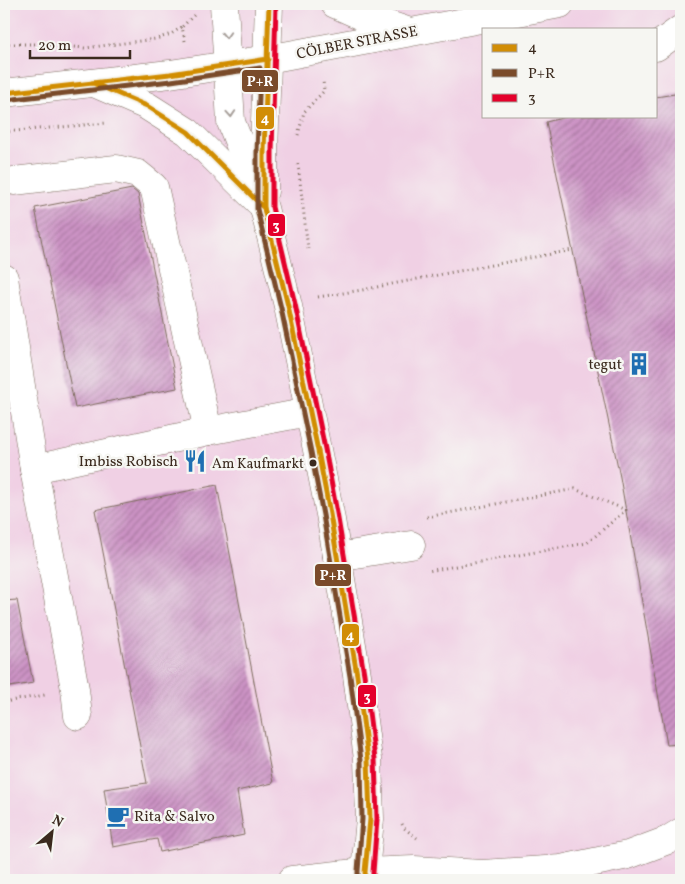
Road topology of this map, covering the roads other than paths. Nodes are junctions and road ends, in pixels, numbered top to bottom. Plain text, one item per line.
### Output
1 (224, 4) edge
2 (269, 4) edge
3 (335, 4) edge
4 (560, 4) edge
5 (681, 29) edge
6 (408, 32) junction
7 (658, 46) edge
8 (268, 60) junction
9 (228, 65) junction
10 (93, 83) junction
11 (4, 93) edge
12 (14, 181) dead end
13 (264, 208) junction
14 (4, 278) edge
15 (309, 412) junction
16 (208, 431) junction
17 (34, 469) junction
18 (412, 545) dead end
19 (338, 557) junction
20 (78, 716) dead end
21 (681, 832) edge
22 (562, 875) edge
23 (365, 876) edge
24 (292, 880) edge

1 -> 9 street
2 - 8 street
3 - 6 street
4 - 6 street, CÖLBER STRASSE
5 - 7 street
6 - 8 street, CÖLBER STRASSE
8 - 9 street, CÖLBER STRASSE
8 - 13 street
9 - 10 street, CÖLBER STRASSE
9 -> 13 street
10 - 11 street, CÖLBER STRASSE
10 - 13 street
12 - 16 street
13 - 15 street
14 - 17 street
15 - 16 street
15 - 19 street
16 - 17 street
17 - 20 street
18 - 19 street
19 - 23 street
21 - 22 street
22 - 23 street
23 - 24 street

